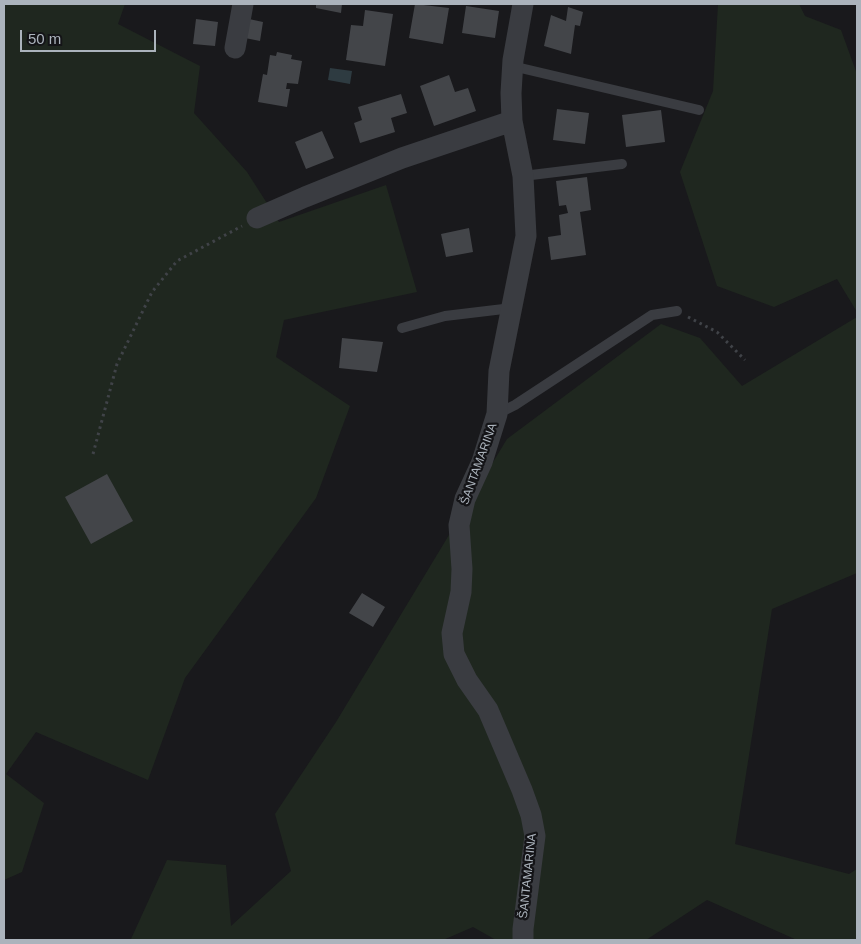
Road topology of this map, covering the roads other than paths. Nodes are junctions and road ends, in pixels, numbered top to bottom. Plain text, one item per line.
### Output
1 (243, 4) edge
2 (523, 4) edge
3 (235, 48) dead end
4 (512, 66) junction
5 (699, 110) dead end
6 (512, 121) junction
7 (622, 164) dead end
8 (523, 176) junction
9 (257, 218) road end
10 (512, 308) junction
11 (677, 311) road end
12 (402, 328) dead end
13 (497, 414) junction
14 (523, 940) edge

1 - 3 street
2 - 4 street, ŠANTAMARINA
4 - 5 lane
4 - 6 street, ŠANTAMARINA
6 - 8 street, ŠANTAMARINA
6 - 9 street
7 - 8 lane
8 - 10 street, ŠANTAMARINA
10 - 12 lane
10 - 13 street, ŠANTAMARINA
11 - 13 lane
13 - 14 street, ŠANTAMARINA

